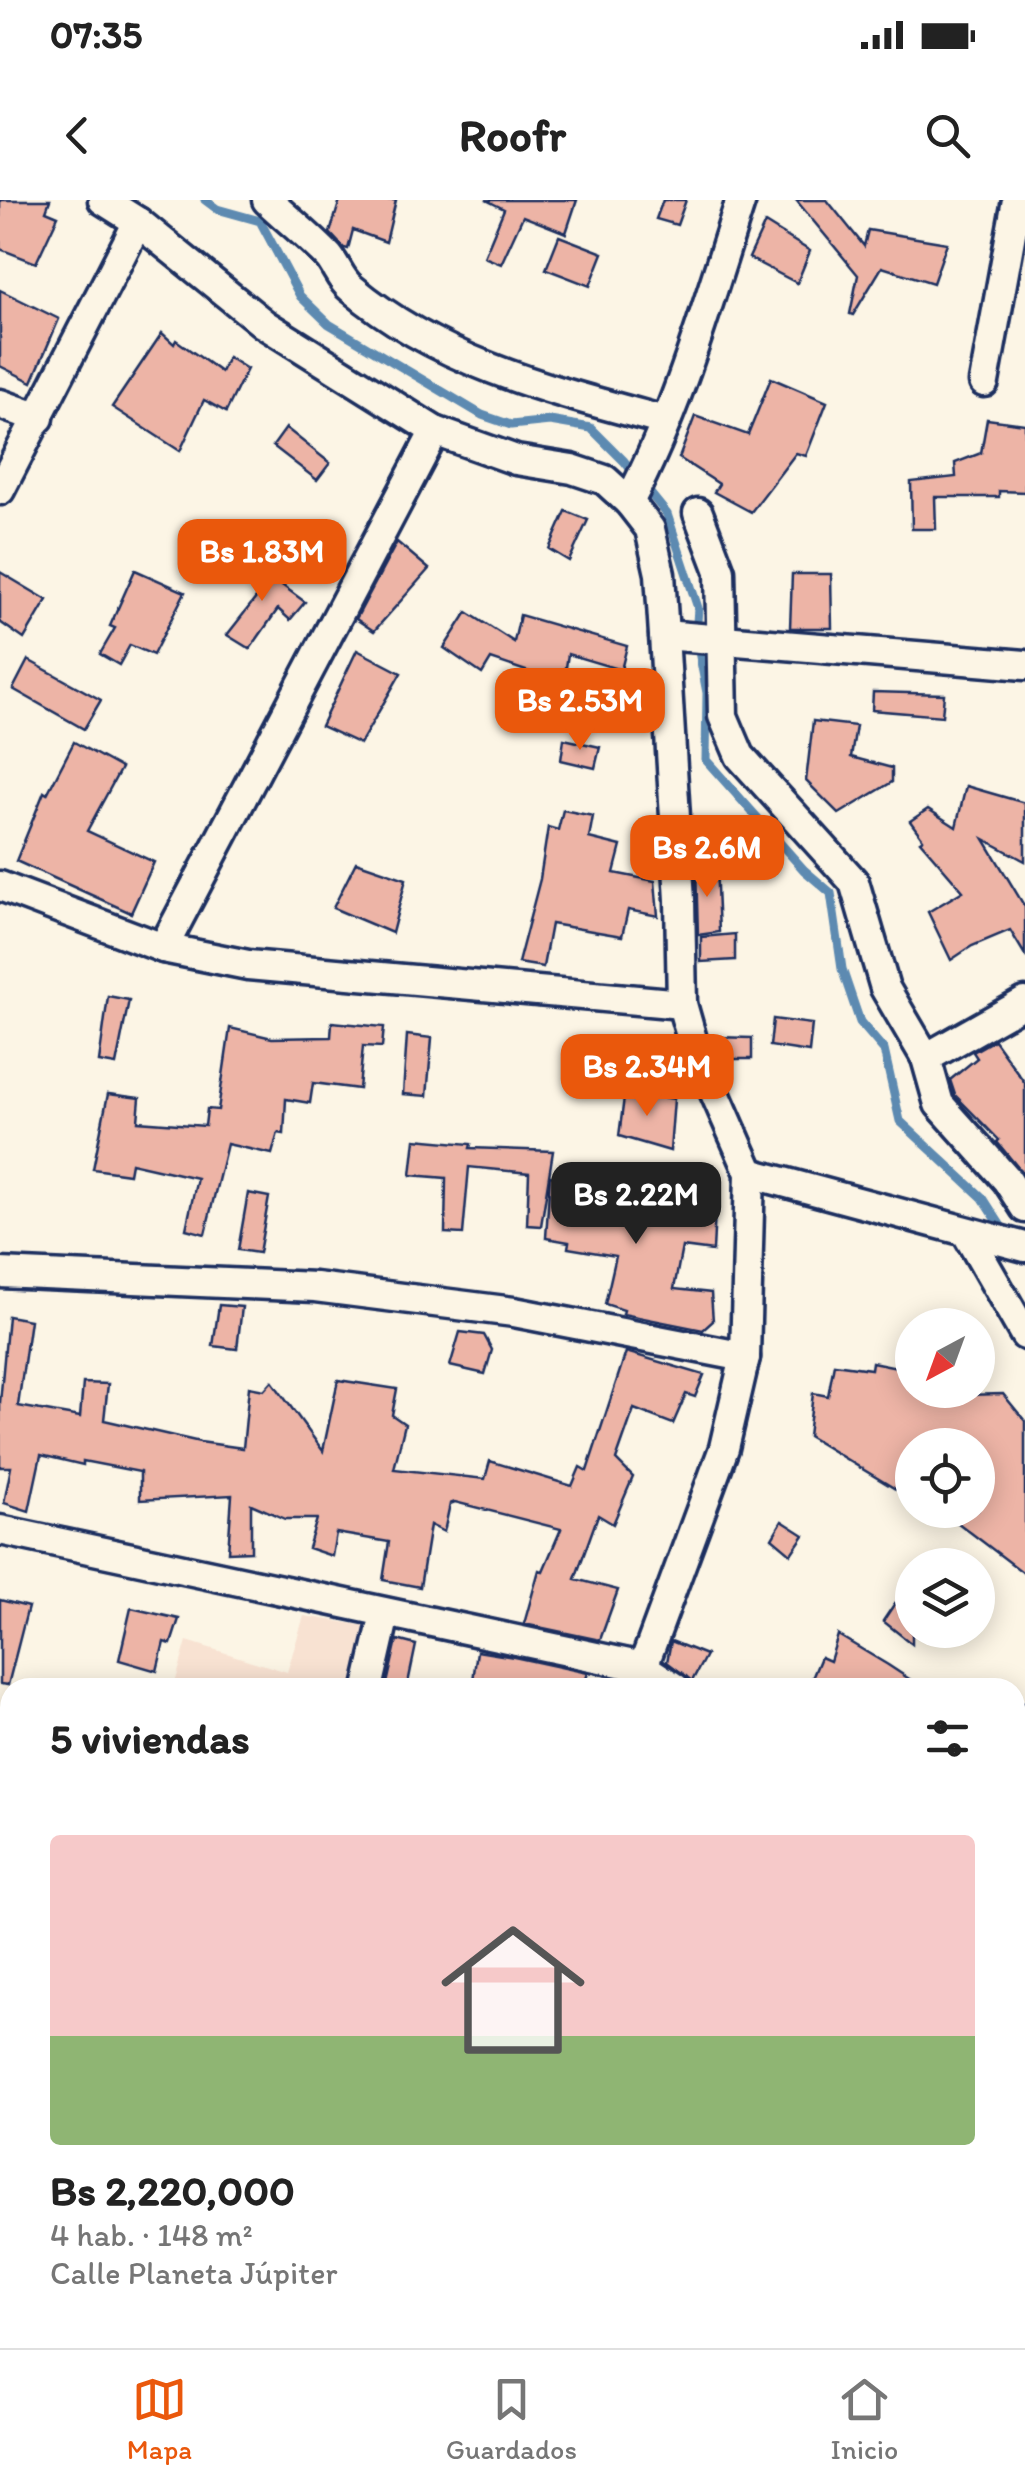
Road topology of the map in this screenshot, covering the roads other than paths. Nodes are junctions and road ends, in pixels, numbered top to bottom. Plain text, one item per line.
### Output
1 (103, 200) edge
2 (267, 200) edge
3 (741, 200) edge
4 (1017, 200) edge
5 (138, 222) junction
6 (984, 382) dead end
7 (0, 404) edge
8 (39, 418) junction
9 (665, 421) junction
10 (435, 431) junction
11 (0, 490) edge
12 (629, 502) junction
13 (698, 513) dead end
14 (664, 635) junction
15 (723, 638) junction
16 (1025, 665) edge
17 (0, 886) edge
18 (164, 948) junction
19 (1025, 1002) edge
20 (682, 1004) junction
21 (926, 1058) junction
22 (750, 1173) junction
23 (1025, 1208) edge
24 (966, 1232) junction
25 (1025, 1248) edge
26 (0, 1273) edge
27 (1025, 1335) edge
28 (745, 1357) junction
29 (0, 1530) edge
30 (384, 1614) junction
31 (642, 1677) edge
32 (370, 1678) edge

1 - 5 street
2 - 9 street
3 - 9 street
4 - 6 street
5 - 8 street
5 - 10 street
7 - 8 street
8 - 11 street
9 - 12 street
10 - 12 street
10 - 18 street
12 - 14 street
13 - 15 street
14 - 15 street
14 - 20 street
15 - 16 street
15 - 21 street
17 - 18 street
18 - 20 street
19 - 21 street
20 - 22 street
21 - 23 street
22 - 24 street
22 - 28 street
24 - 25 street
24 - 27 street
26 - 28 street
28 - 31 street
29 - 30 street
30 - 31 street
30 - 32 street

